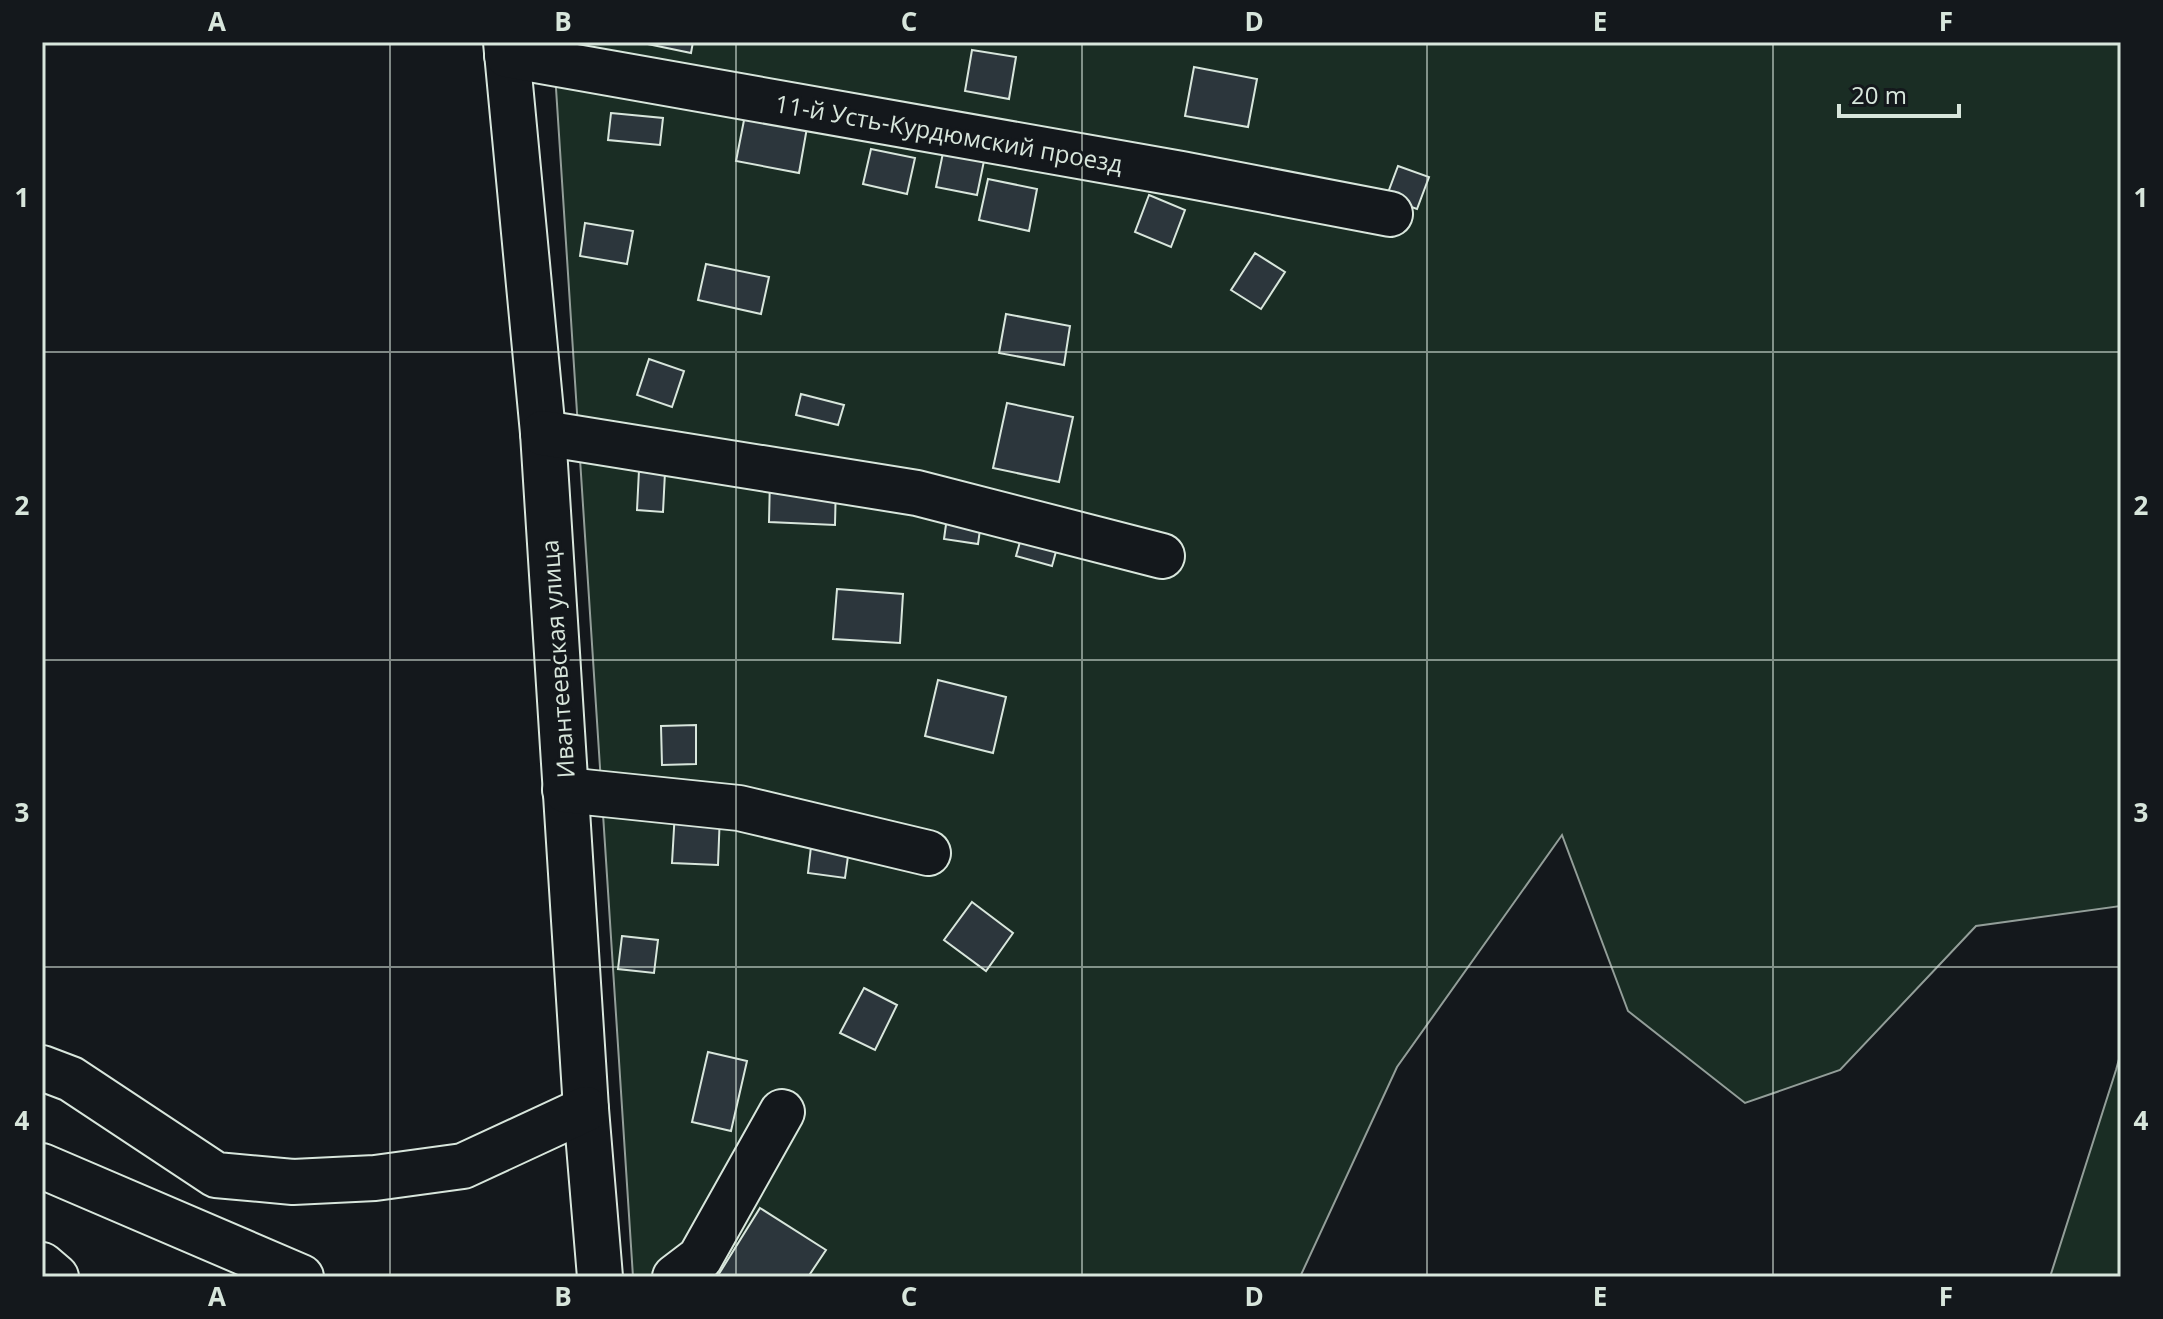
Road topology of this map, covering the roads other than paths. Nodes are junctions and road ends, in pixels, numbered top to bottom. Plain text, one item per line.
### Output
1 (507, 49) edge
2 (1390, 214) dead end
3 (543, 433) junction
4 (1162, 556) dead end
5 (565, 790) junction
6 (928, 853) dead end
7 (42, 1068) edge
8 (586, 1109) junction
9 (782, 1112) dead end
10 (42, 1166) edge
11 (42, 1265) edge
12 (56, 1277) edge
13 (301, 1277) edge
14 (600, 1277) edge
15 (675, 1277) edge

1 - 2 street, 11-й Усть-Курдюмский проезд
1 - 3 street, Ивантеевская улица
3 - 4 street
3 - 5 street, Ивантеевская улица
5 - 6 street
5 - 8 street, Ивантеевская улица
7 - 8 street
8 - 14 street, Ивантеевская улица
9 - 15 street
10 - 13 street
11 - 12 street

